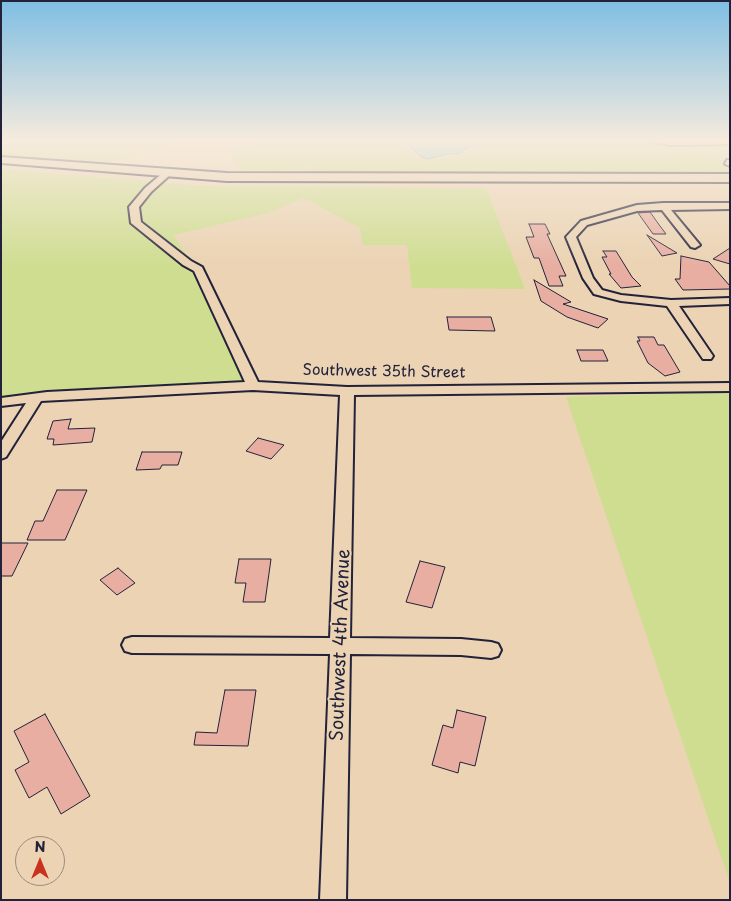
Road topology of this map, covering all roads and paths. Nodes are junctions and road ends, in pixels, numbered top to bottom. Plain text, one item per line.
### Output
1 (157, 182) edge
2 (260, 182) edge
3 (730, 183) edge
4 (663, 206) junction
5 (730, 206) edge
6 (695, 245) dead end
7 (730, 301) edge
8 (671, 303) junction
9 (707, 356) dead end
10 (253, 386) junction
11 (730, 387) edge
12 (347, 391) junction
13 (37, 397) junction
14 (1, 402) edge
15 (1, 454) edge
16 (132, 645) dead end
17 (342, 646) junction
18 (491, 650) dead end
19 (333, 900) edge

1 - 10 street
2 - 3 main road
4 - 5 street
4 - 6 street
4 - 8 street
7 - 8 street
8 - 9 street
10 - 12 street, Southwest 35th Street
10 - 13 street, Southwest 35th Street
11 - 12 street, Southwest 35th Street
12 - 17 street, Southwest 4th Avenue
13 - 14 street, Southwest 35th Street
13 - 15 street
16 - 17 street
17 - 18 street
17 - 19 street, Southwest 4th Avenue

